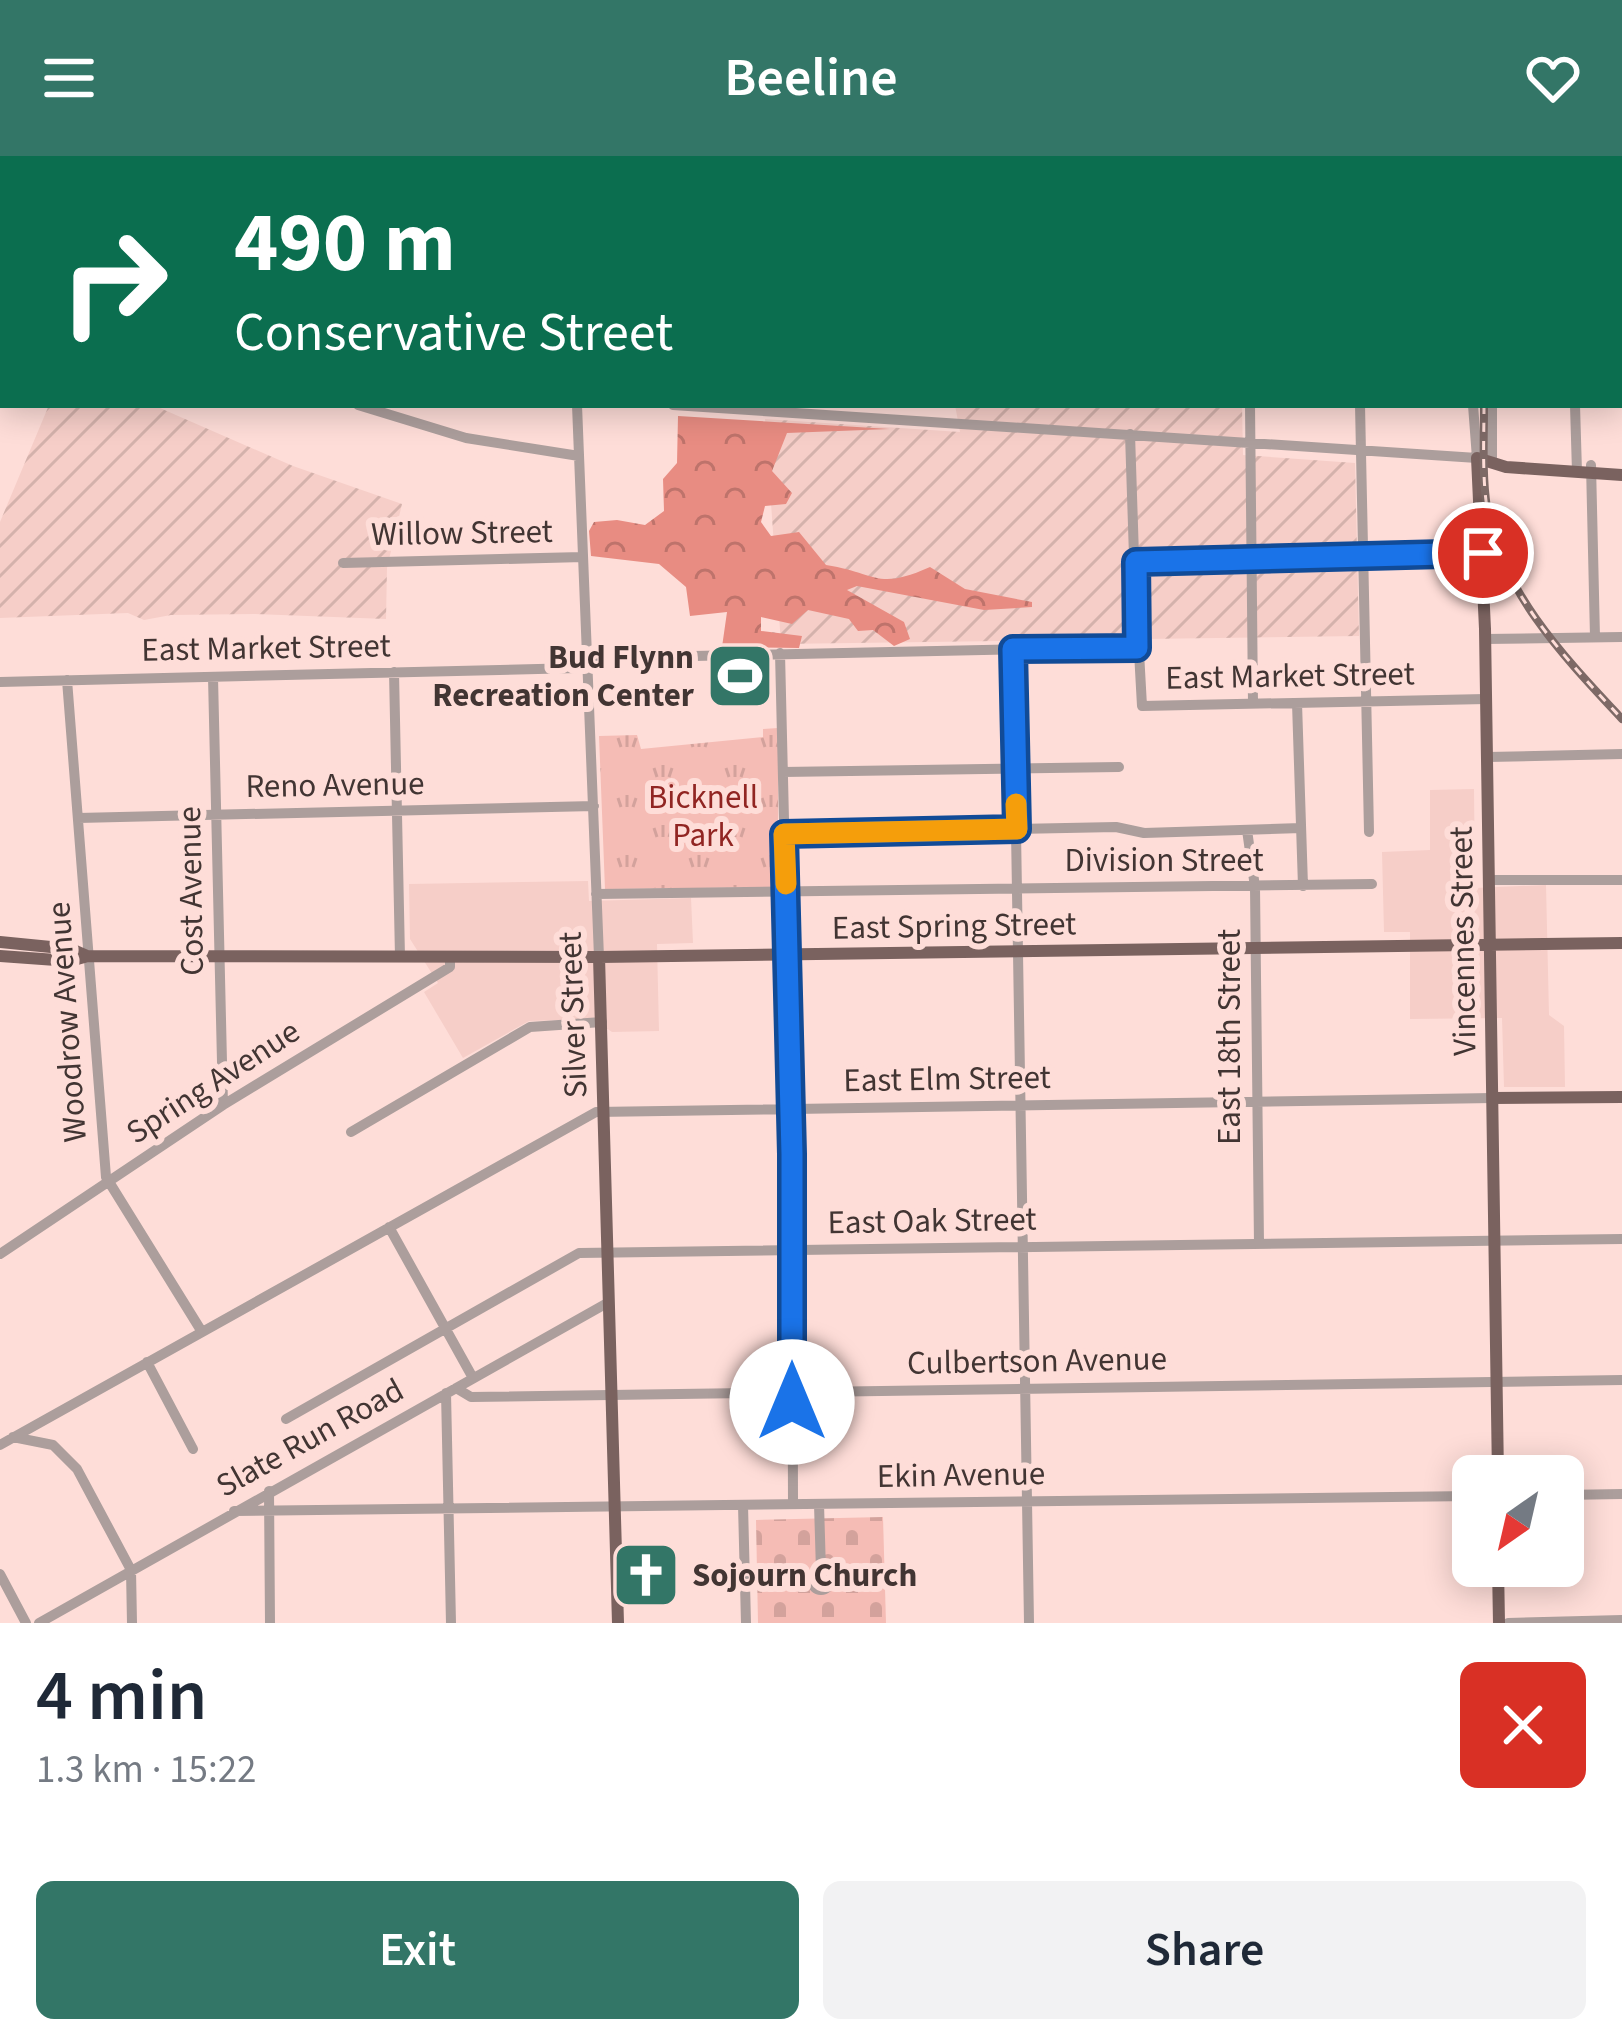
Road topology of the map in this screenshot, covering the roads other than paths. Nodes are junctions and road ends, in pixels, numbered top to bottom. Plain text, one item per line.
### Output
1 (368, 408) edge
2 (573, 408) edge
3 (771, 408) edge
4 (1250, 408) edge
5 (1360, 408) edge
6 (1473, 408) edge
7 (1492, 408) edge
8 (1575, 408) edge
9 (1130, 434) junction
10 (1251, 443) junction
11 (1360, 450) junction
12 (579, 456) junction
13 (1477, 458) junction
14 (1492, 461) junction
15 (1584, 469) junction
16 (1622, 471) edge
17 (1483, 553) junction
18 (583, 557) junction
19 (1363, 558) junction
20 (1251, 560) junction
21 (1136, 562) junction
22 (343, 563) dead end
23 (1595, 637) junction
24 (1622, 637) edge
25 (1485, 639) junction
26 (1137, 648) junction
27 (1013, 649) junction
28 (780, 653) junction
29 (588, 663) junction
30 (394, 672) junction
31 (213, 677) junction
32 (68, 680) junction
33 (0, 682) edge
34 (1486, 699) junction
35 (1367, 701) junction
36 (1297, 703) junction
37 (1253, 704) junction
38 (1622, 754) edge
39 (1488, 757) junction
40 (1120, 767) dead end
41 (1016, 768) junction
42 (783, 772) junction
43 (594, 806) junction
44 (397, 811) junction
45 (216, 815) junction
46 (78, 818) junction
47 (1300, 828) junction
48 (1017, 829) junction
49 (1247, 830) junction
50 (1369, 832) dead end
51 (784, 834) junction
52 (1489, 880) junction
53 (1622, 880) edge
54 (1372, 884) dead end
55 (1303, 886) junction
56 (1019, 887) junction
57 (1255, 887) junction
58 (786, 892) junction
59 (596, 894) junction
60 (0, 942) edge
61 (1622, 943) edge
62 (1490, 945) junction
63 (1256, 948) junction
64 (1021, 952) junction
65 (88, 956) junction
66 (786, 956) junction
67 (219, 957) junction
68 (400, 957) junction
69 (450, 957) junction
70 (5, 958) edge
71 (599, 958) junction
72 (602, 1022) junction
73 (1622, 1096) edge
74 (1493, 1098) junction
75 (1256, 1101) junction
76 (223, 1105) junction
77 (1023, 1105) junction
78 (790, 1108) junction
79 (603, 1111) junction
80 (351, 1132) dead end
81 (107, 1183) junction
82 (389, 1227) junction
83 (1622, 1239) edge
84 (1495, 1241) junction
85 (1259, 1244) junction
86 (1025, 1247) junction
87 (793, 1250) junction
88 (608, 1252) junction
89 (0, 1253) edge
90 (609, 1302) junction
91 (445, 1328) junction
92 (202, 1332) junction
93 (147, 1363) junction
94 (473, 1378) junction
95 (1622, 1380) edge
96 (1496, 1383) junction
97 (1027, 1387) junction
98 (451, 1390) junction
99 (792, 1391) junction
100 (612, 1394) junction
101 (49, 1417) junction
102 (286, 1419) dead end
103 (14, 1437) junction
104 (0, 1444) edge
105 (53, 1445) junction
106 (193, 1449) dead end
107 (1498, 1455) edge
108 (269, 1491) junction
109 (1622, 1494) edge
110 (1584, 1495) edge
111 (1452, 1496) edge
112 (1027, 1501) junction
113 (794, 1504) junction
114 (819, 1504) junction
115 (743, 1505) junction
116 (616, 1506) junction
117 (450, 1508) junction
118 (269, 1510) junction
119 (234, 1511) junction
120 (131, 1570) junction
121 (821, 1571) dead end
122 (0, 1574) edge
123 (1498, 1587) edge
124 (1622, 1620) edge
125 (26, 1623) edge
126 (39, 1623) edge
127 (132, 1623) edge
128 (270, 1623) edge
129 (451, 1623) edge
130 (618, 1623) edge
131 (746, 1623) edge
132 (1029, 1623) edge
133 (1499, 1623) edge
134 (1508, 1623) edge

1 - 12 street
2 - 12 street, Silver Street
3 - 9 street
4 - 10 street
5 - 11 street
6 - 13 street, Vincennes Street
7 - 14 street
8 - 15 street
9 - 10 street
9 - 21 street
10 - 11 street
10 - 20 street
11 - 13 street
11 - 19 street
12 - 18 street, Silver Street
13 - 14 main road
13 - 17 main road, Vincennes Street
14 - 15 main road
15 - 16 main road
15 - 23 street
17 - 19 street
17 - 25 main road, Vincennes Street
18 - 22 street, Willow Street
18 - 29 street, Silver Street
19 - 20 street
19 - 35 street
20 - 21 street
20 - 37 street
21 - 26 street
23 - 24 street
23 - 25 street
25 - 34 main road, Vincennes Street
26 - 27 street, East Market Street
26 - 37 street, East Market Street
27 - 28 street, East Market Street
27 - 41 street
28 - 29 street, East Market Street
28 - 42 street
29 - 30 street, East Market Street
29 - 43 street, Silver Street
30 - 31 street, East Market Street
30 - 44 street
31 - 32 street, East Market Street
31 - 45 street, Cost Avenue
32 - 33 street, East Market Street
32 - 46 street, Woodrow Avenue
34 - 35 street, East Market Street
34 - 39 main road, Vincennes Street
35 - 36 street, East Market Street
35 - 50 street
36 - 37 street, East Market Street
36 - 47 street
38 - 39 street
39 - 52 main road, Vincennes Street
40 - 41 street
41 - 42 street
41 - 48 street
42 - 51 street
43 - 44 street, Reno Avenue
43 - 59 street, Silver Street
44 - 45 street, Reno Avenue
44 - 68 street
45 - 46 street, Reno Avenue
45 - 67 street, Cost Avenue
46 - 65 street, Woodrow Avenue
47 - 49 street
47 - 55 street
48 - 49 street
48 - 51 street
48 - 56 street
49 - 57 street, East 18th Street
51 - 58 street
52 - 53 street
52 - 62 main road, Vincennes Street
54 - 55 street, Division Street
55 - 57 street, Division Street
56 - 57 street, Division Street
56 - 58 street, Division Street
56 - 64 street
57 - 63 street, East 18th Street
58 - 59 street, Division Street
58 - 66 street
59 - 71 street, Silver Street
60 - 65 main road
61 - 62 main road, East Spring Street
62 - 63 main road, East Spring Street
62 - 74 main road, Vincennes Street
63 - 64 main road, East Spring Street
63 - 75 street, East 18th Street
64 - 66 main road, East Spring Street
64 - 77 street
65 - 67 main road, East Spring Street
65 - 70 main road, East Spring Street
65 - 81 street, Woodrow Avenue
66 - 71 main road, East Spring Street
66 - 78 street
67 - 68 main road, East Spring Street
67 - 76 street, Cost Avenue
68 - 69 main road, East Spring Street
69 - 71 main road, East Spring Street
69 - 76 street, Spring Avenue
71 - 72 main road, Silver Street
72 - 79 main road, Silver Street
72 - 80 street
73 - 74 main road, East Elm Street
74 - 75 street, East Elm Street
74 - 84 main road, Vincennes Street
75 - 77 street, East Elm Street
75 - 85 street, East 18th Street
76 - 81 street, Spring Avenue
77 - 78 street, East Elm Street
77 - 86 street
78 - 79 street, East Elm Street
78 - 87 street
79 - 82 street, East Elm Street
79 - 88 main road, Silver Street
81 - 89 street, Spring Avenue
81 - 92 street, Woodrow Avenue
82 - 91 street
82 - 92 street, East Elm Street
83 - 84 street, East Oak Street
84 - 85 street, East Oak Street
84 - 96 main road, Vincennes Street
85 - 86 street, East Oak Street
86 - 87 street, East Oak Street
86 - 97 street
87 - 88 street, East Oak Street
87 - 99 street
88 - 90 main road, Silver Street
88 - 91 street, East Oak Street
90 - 94 street, Slate Run Road
90 - 100 main road, Silver Street
91 - 94 street
91 - 102 street, East Oak Street
92 - 93 street, East Elm Street
93 - 101 street, East Elm Street
93 - 106 street
94 - 98 street, Slate Run Road
95 - 96 street, Culbertson Avenue
96 - 97 street, Culbertson Avenue
96 - 107 main road, Vincennes Street
97 - 99 street, Culbertson Avenue
97 - 112 street
98 - 100 street, Culbertson Avenue
98 - 108 street, Slate Run Road
98 - 117 street
99 - 100 street, Culbertson Avenue
99 - 113 street
100 - 116 main road, Silver Street
101 - 103 street, East Elm Street
101 - 105 street
103 - 104 street, East Elm Street
103 - 105 street
105 - 120 street
108 - 118 street
108 - 119 street, Slate Run Road
109 - 110 street
111 - 112 street, Ekin Avenue
112 - 114 street, Ekin Avenue
112 - 132 street
113 - 114 street, Ekin Avenue
113 - 115 street, Ekin Avenue
114 - 121 street
115 - 116 street, Ekin Avenue
115 - 131 street
116 - 117 street, Ekin Avenue
116 - 130 main road, Silver Street
117 - 118 street, Ekin Avenue
117 - 129 street
118 - 119 street, Ekin Avenue
118 - 128 street
119 - 120 street, Slate Run Road
120 - 126 street, Slate Run Road
120 - 127 street
122 - 125 street
123 - 133 main road
124 - 134 street

